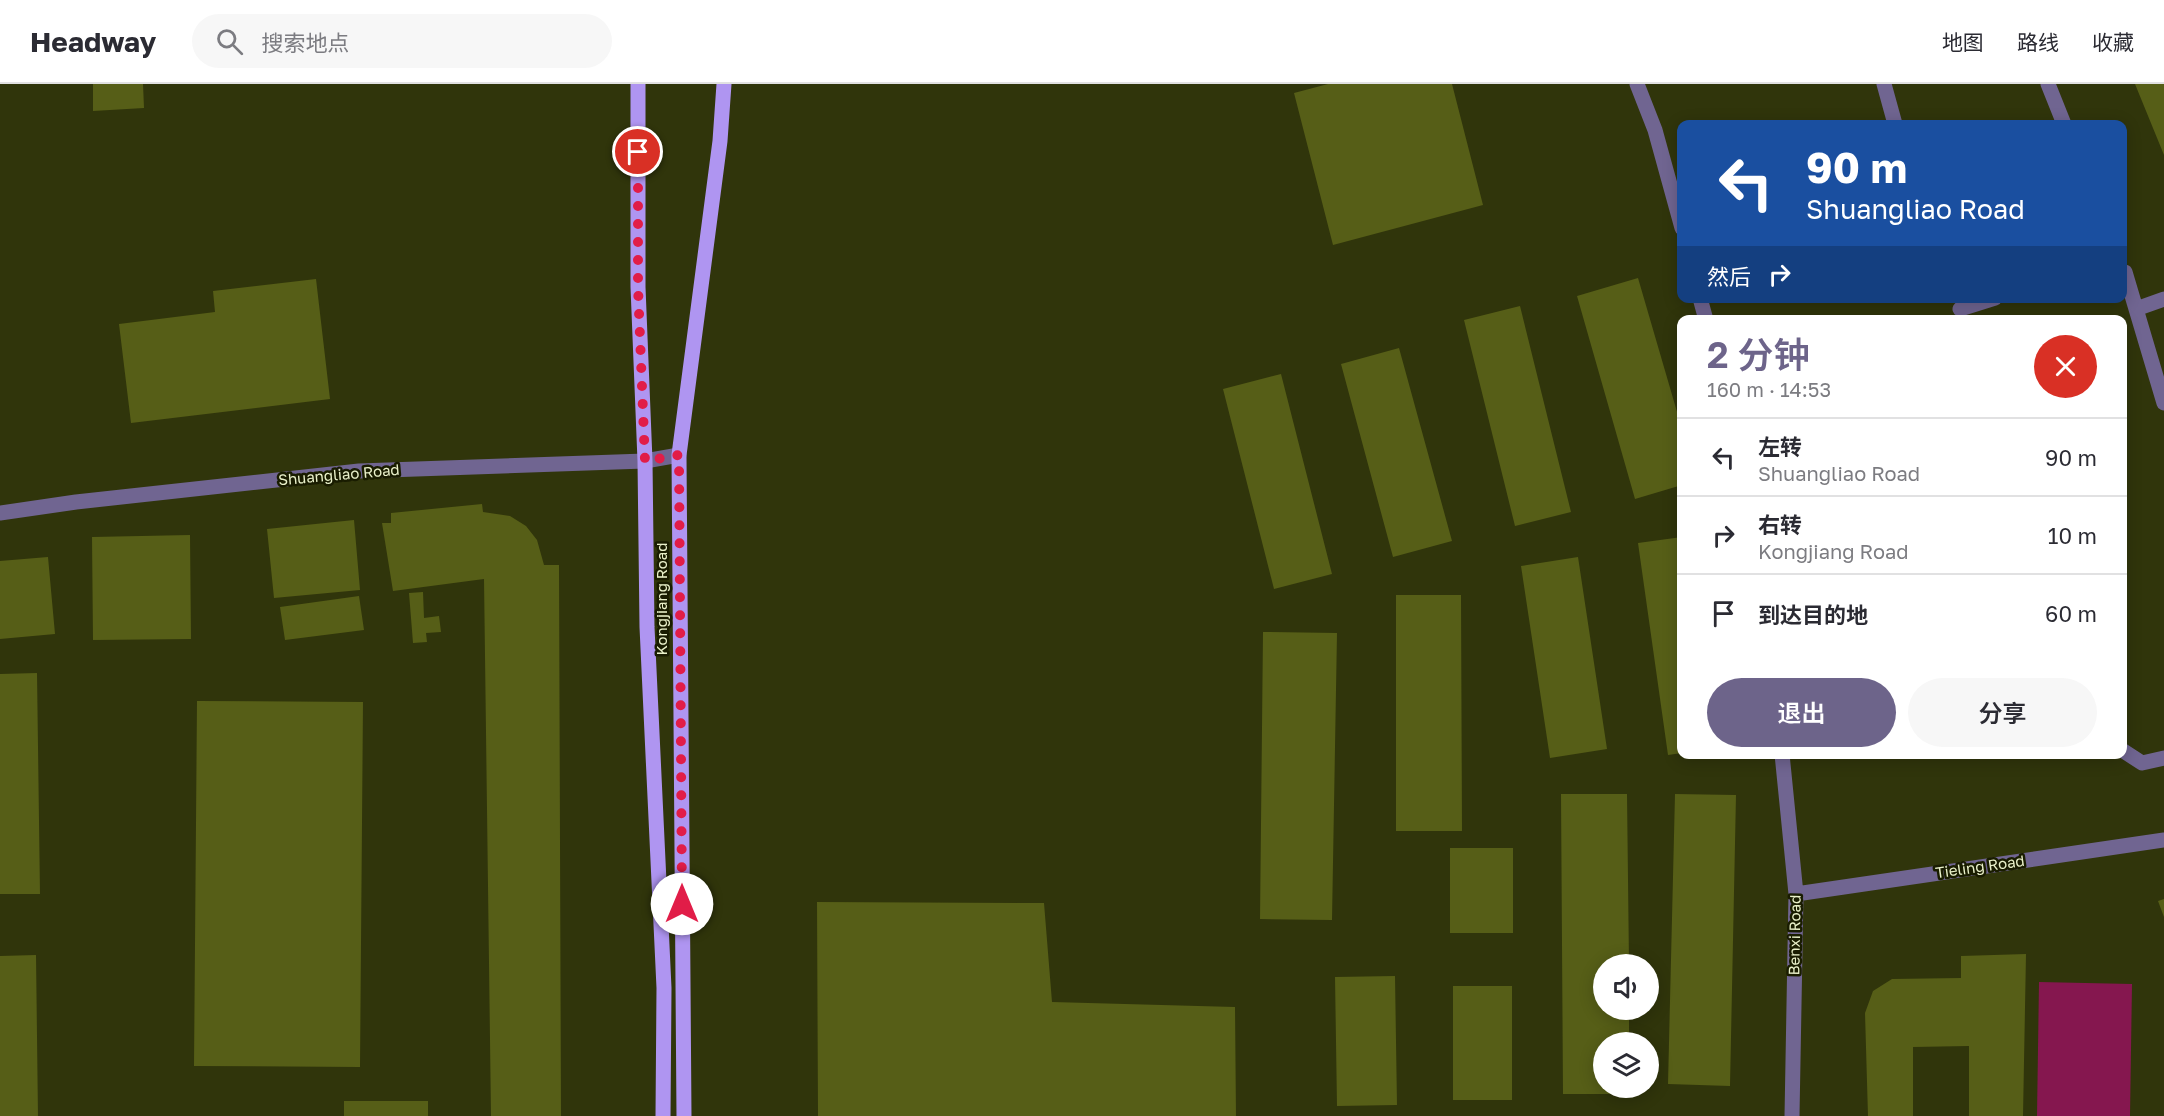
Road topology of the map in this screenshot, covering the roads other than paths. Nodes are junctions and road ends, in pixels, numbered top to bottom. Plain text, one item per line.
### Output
1 (638, 84) edge
2 (724, 84) edge
3 (1637, 84) edge
4 (1884, 84) edge
5 (2048, 84) edge
6 (1895, 120) edge
7 (2062, 120) edge
8 (1677, 210) edge
9 (2127, 279) edge
10 (2164, 299) edge
11 (1979, 303) edge
12 (1960, 309) edge
13 (2136, 309) junction
14 (2164, 403) edge
15 (679, 455) junction
16 (645, 461) junction
17 (0, 513) edge
18 (2127, 753) edge
19 (2164, 758) edge
20 (1782, 759) edge
21 (2164, 840) edge
22 (1796, 894) junction
23 (663, 1116) edge
24 (684, 1116) edge
25 (1792, 1116) edge

1 - 16 main road, Kongjiang Road
2 - 15 main road, Kongjiang Road
3 - 8 street
4 - 6 street
5 - 7 street
9 - 13 street
10 - 13 street
11 - 12 street
13 - 14 street
15 - 16 street, Shuangliao Road
15 - 24 main road, Kongjiang Road
16 - 17 street, Shuangliao Road
16 - 23 main road, Kongjiang Road
18 - 19 street
20 - 22 street, Benxi Road
21 - 22 street, Tieling Road
22 - 25 street, Benxi Road

